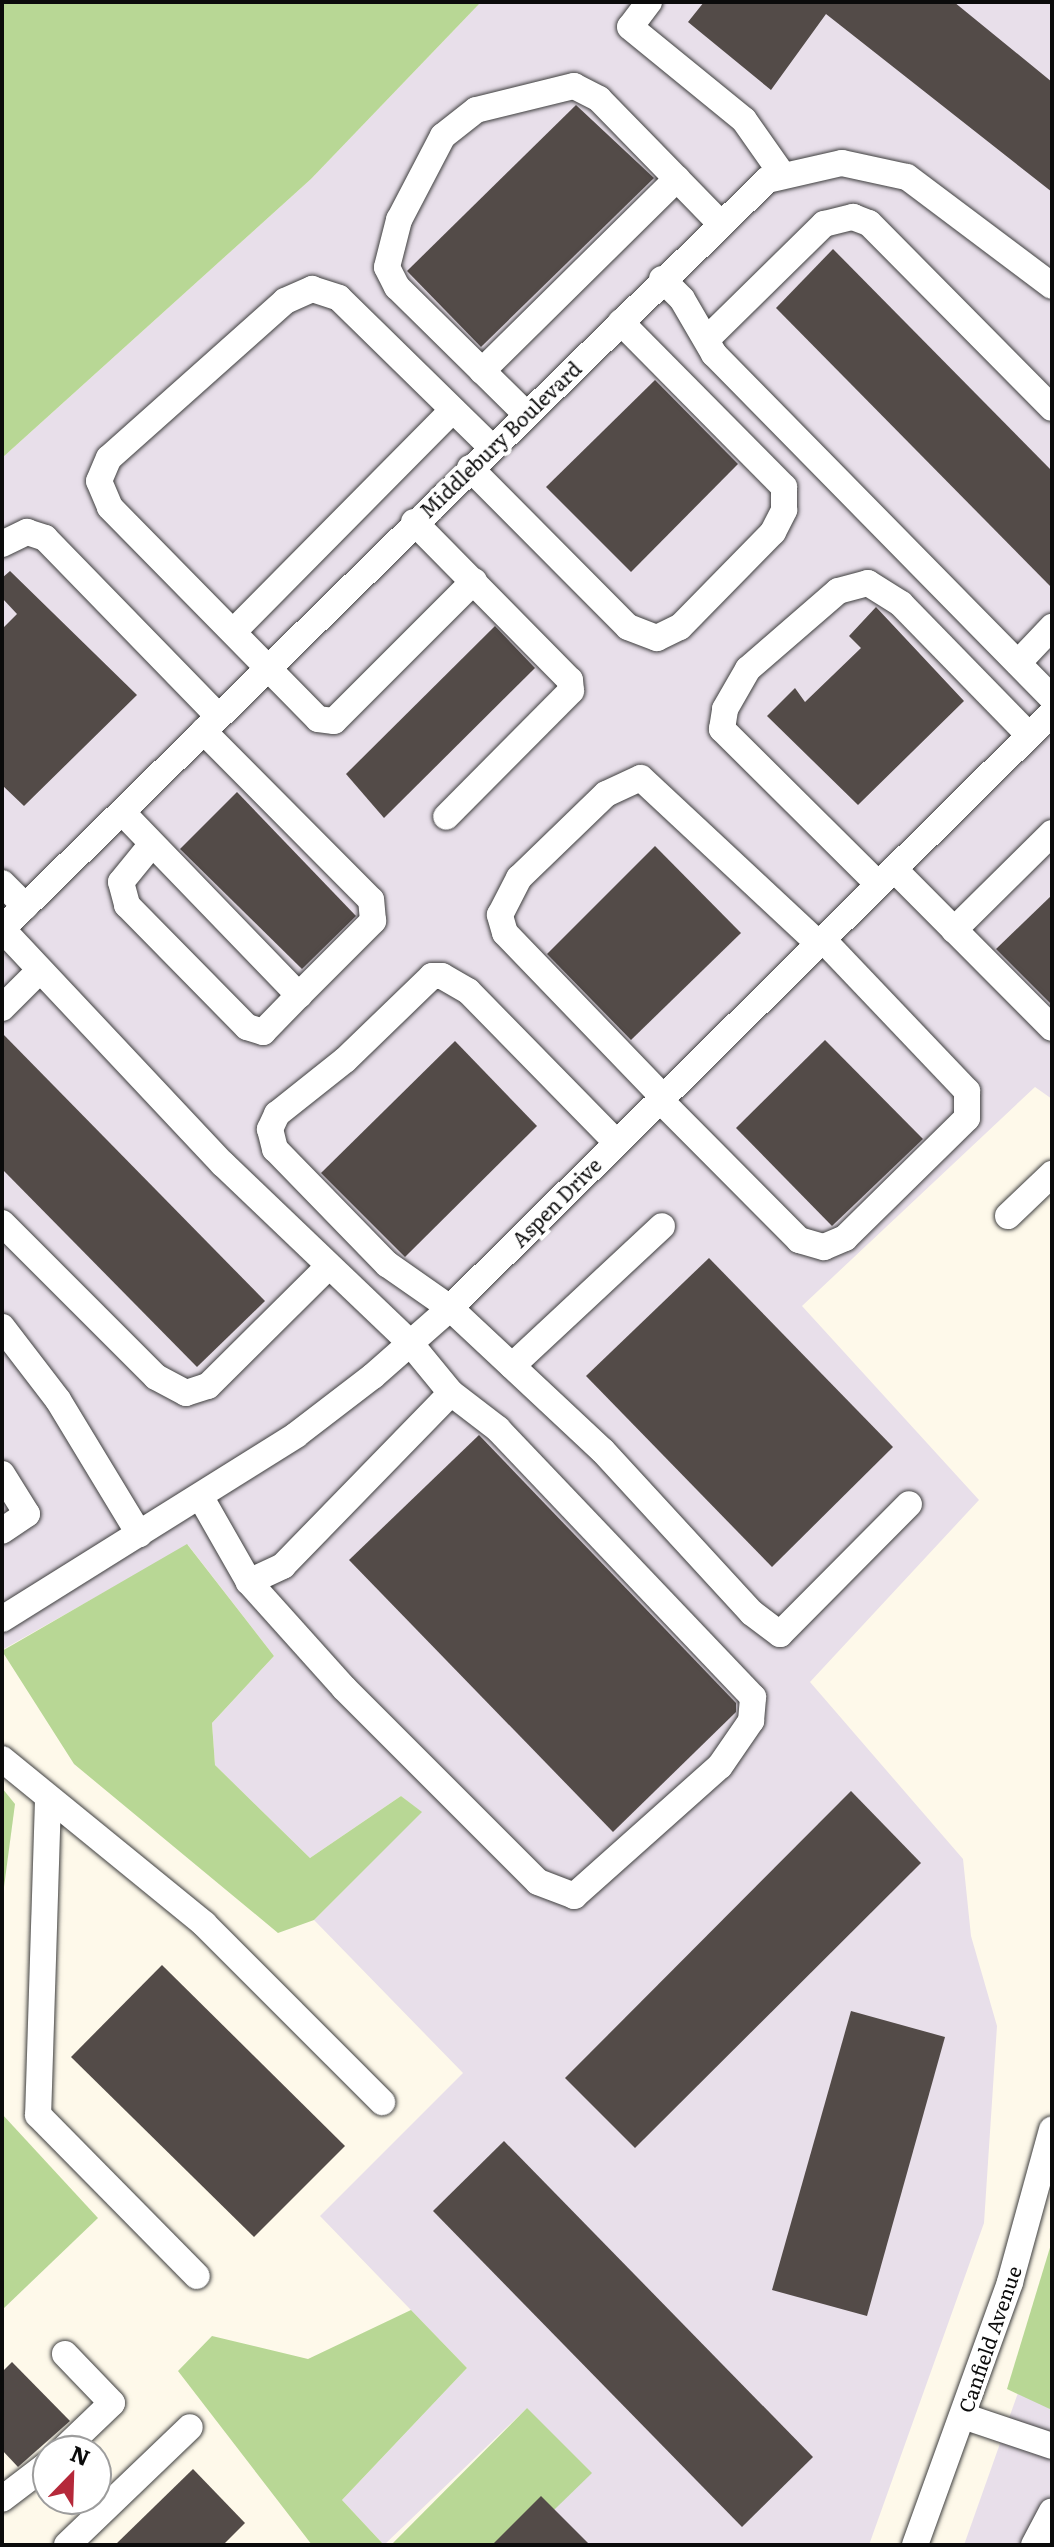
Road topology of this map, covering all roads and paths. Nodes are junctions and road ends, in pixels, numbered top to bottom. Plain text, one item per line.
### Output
1 (649, 2) edge
2 (782, 174) junction
3 (677, 179) junction
4 (719, 222) junction
5 (662, 279) junction
6 (1052, 286) edge
7 (621, 322) junction
8 (708, 338) junction
9 (482, 371) junction
10 (1052, 408) edge
11 (453, 410) junction
12 (526, 414) junction
13 (491, 447) junction
14 (470, 468) junction
15 (414, 522) junction
16 (2, 544) edge
17 (474, 581) junction
18 (1052, 627) edge
19 (234, 631) junction
20 (1018, 663) junction
21 (268, 666) junction
22 (1052, 698) edge
23 (1052, 713) edge
24 (210, 723) junction
25 (1029, 735) junction
26 (122, 812) junction
27 (446, 817) dead end
28 (1052, 833) edge
29 (152, 844) junction
30 (886, 876) junction
31 (2, 883) edge
32 (25, 906) junction
33 (2, 929) edge
34 (954, 930) junction
35 (820, 941) junction
36 (39, 971) junction
37 (299, 995) junction
38 (2, 1008) edge
39 (1052, 1028) edge
40 (660, 1097) junction
41 (616, 1142) junction
42 (1052, 1174) edge
43 (1008, 1216) dead end
44 (2, 1223) edge
45 (662, 1226) dead end
46 (329, 1266) junction
47 (450, 1308) junction
48 (2, 1327) edge
49 (410, 1343) junction
50 (512, 1366) junction
51 (451, 1393) junction
52 (2, 1474) edge
53 (200, 1496) junction
54 (909, 1504) dead end
55 (2, 1531) edge
56 (139, 1534) junction
57 (249, 1582) junction
58 (5, 1612) edge
59 (2, 1759) edge
60 (48, 1800) junction
61 (382, 2102) dead end
62 (1052, 2130) edge
63 (197, 2276) dead end
64 (65, 2354) dead end
65 (963, 2416) junction
66 (190, 2427) dead end
67 (79, 2435) edge
68 (1052, 2446) edge
69 (32, 2476) edge
70 (2, 2498) edge
71 (1052, 2511) edge
72 (67, 2545) edge
73 (915, 2545) edge
74 (1034, 2545) edge

1 - 2 street
2 - 4 street, Middlebury Boulevard
2 - 6 street, Middlebury Boulevard
3 - 4 street
3 - 9 street
3 - 9 street
4 - 5 street, Middlebury Boulevard
5 - 7 street, Middlebury Boulevard
5 - 8 street
7 - 12 street, Middlebury Boulevard
7 - 14 street
8 - 10 street
8 - 20 street
9 - 12 street
11 - 13 street
11 - 19 street
11 - 19 street
12 - 13 street, Middlebury Boulevard
13 - 14 street, Middlebury Boulevard
14 - 15 street, Middlebury Boulevard
15 - 17 street
15 - 21 street, Middlebury Boulevard
16 - 24 street
17 - 21 street
17 - 27 street
18 - 20 street
19 - 21 street
20 - 22 street
21 - 24 street, Middlebury Boulevard
23 - 25 street, Aspen Drive
24 - 26 street, Middlebury Boulevard
24 - 37 street
25 - 30 street, Aspen Drive
25 - 30 street
26 - 29 street
26 - 32 street, Middlebury Boulevard
28 - 34 street
29 - 37 street
29 - 37 street
30 - 34 street
30 - 35 street, Aspen Drive
31 - 32 street
32 - 33 street, Middlebury Boulevard
33 - 36 street
34 - 39 street
35 - 40 street, Aspen Drive
35 - 40 street
35 - 40 street
36 - 38 street
36 - 46 street
40 - 41 street, Aspen Drive
41 - 47 street, Aspen Drive
41 - 47 street
42 - 43 street
44 - 46 street
45 - 50 street
46 - 49 street
47 - 49 street, Aspen Drive
47 - 50 street
48 - 56 street
49 - 51 street
49 - 53 street, Aspen Drive
50 - 54 street
51 - 57 street
51 - 57 street
52 - 55 street
53 - 56 street, Aspen Drive
53 - 57 street
56 - 58 street, Aspen Drive
59 - 60 street
60 - 61 street
60 - 63 street
62 - 65 street, Canfield Avenue
64 - 67 street
65 - 68 street
65 - 73 street, Canfield Avenue
66 - 72 street
69 - 70 street
71 - 74 street

